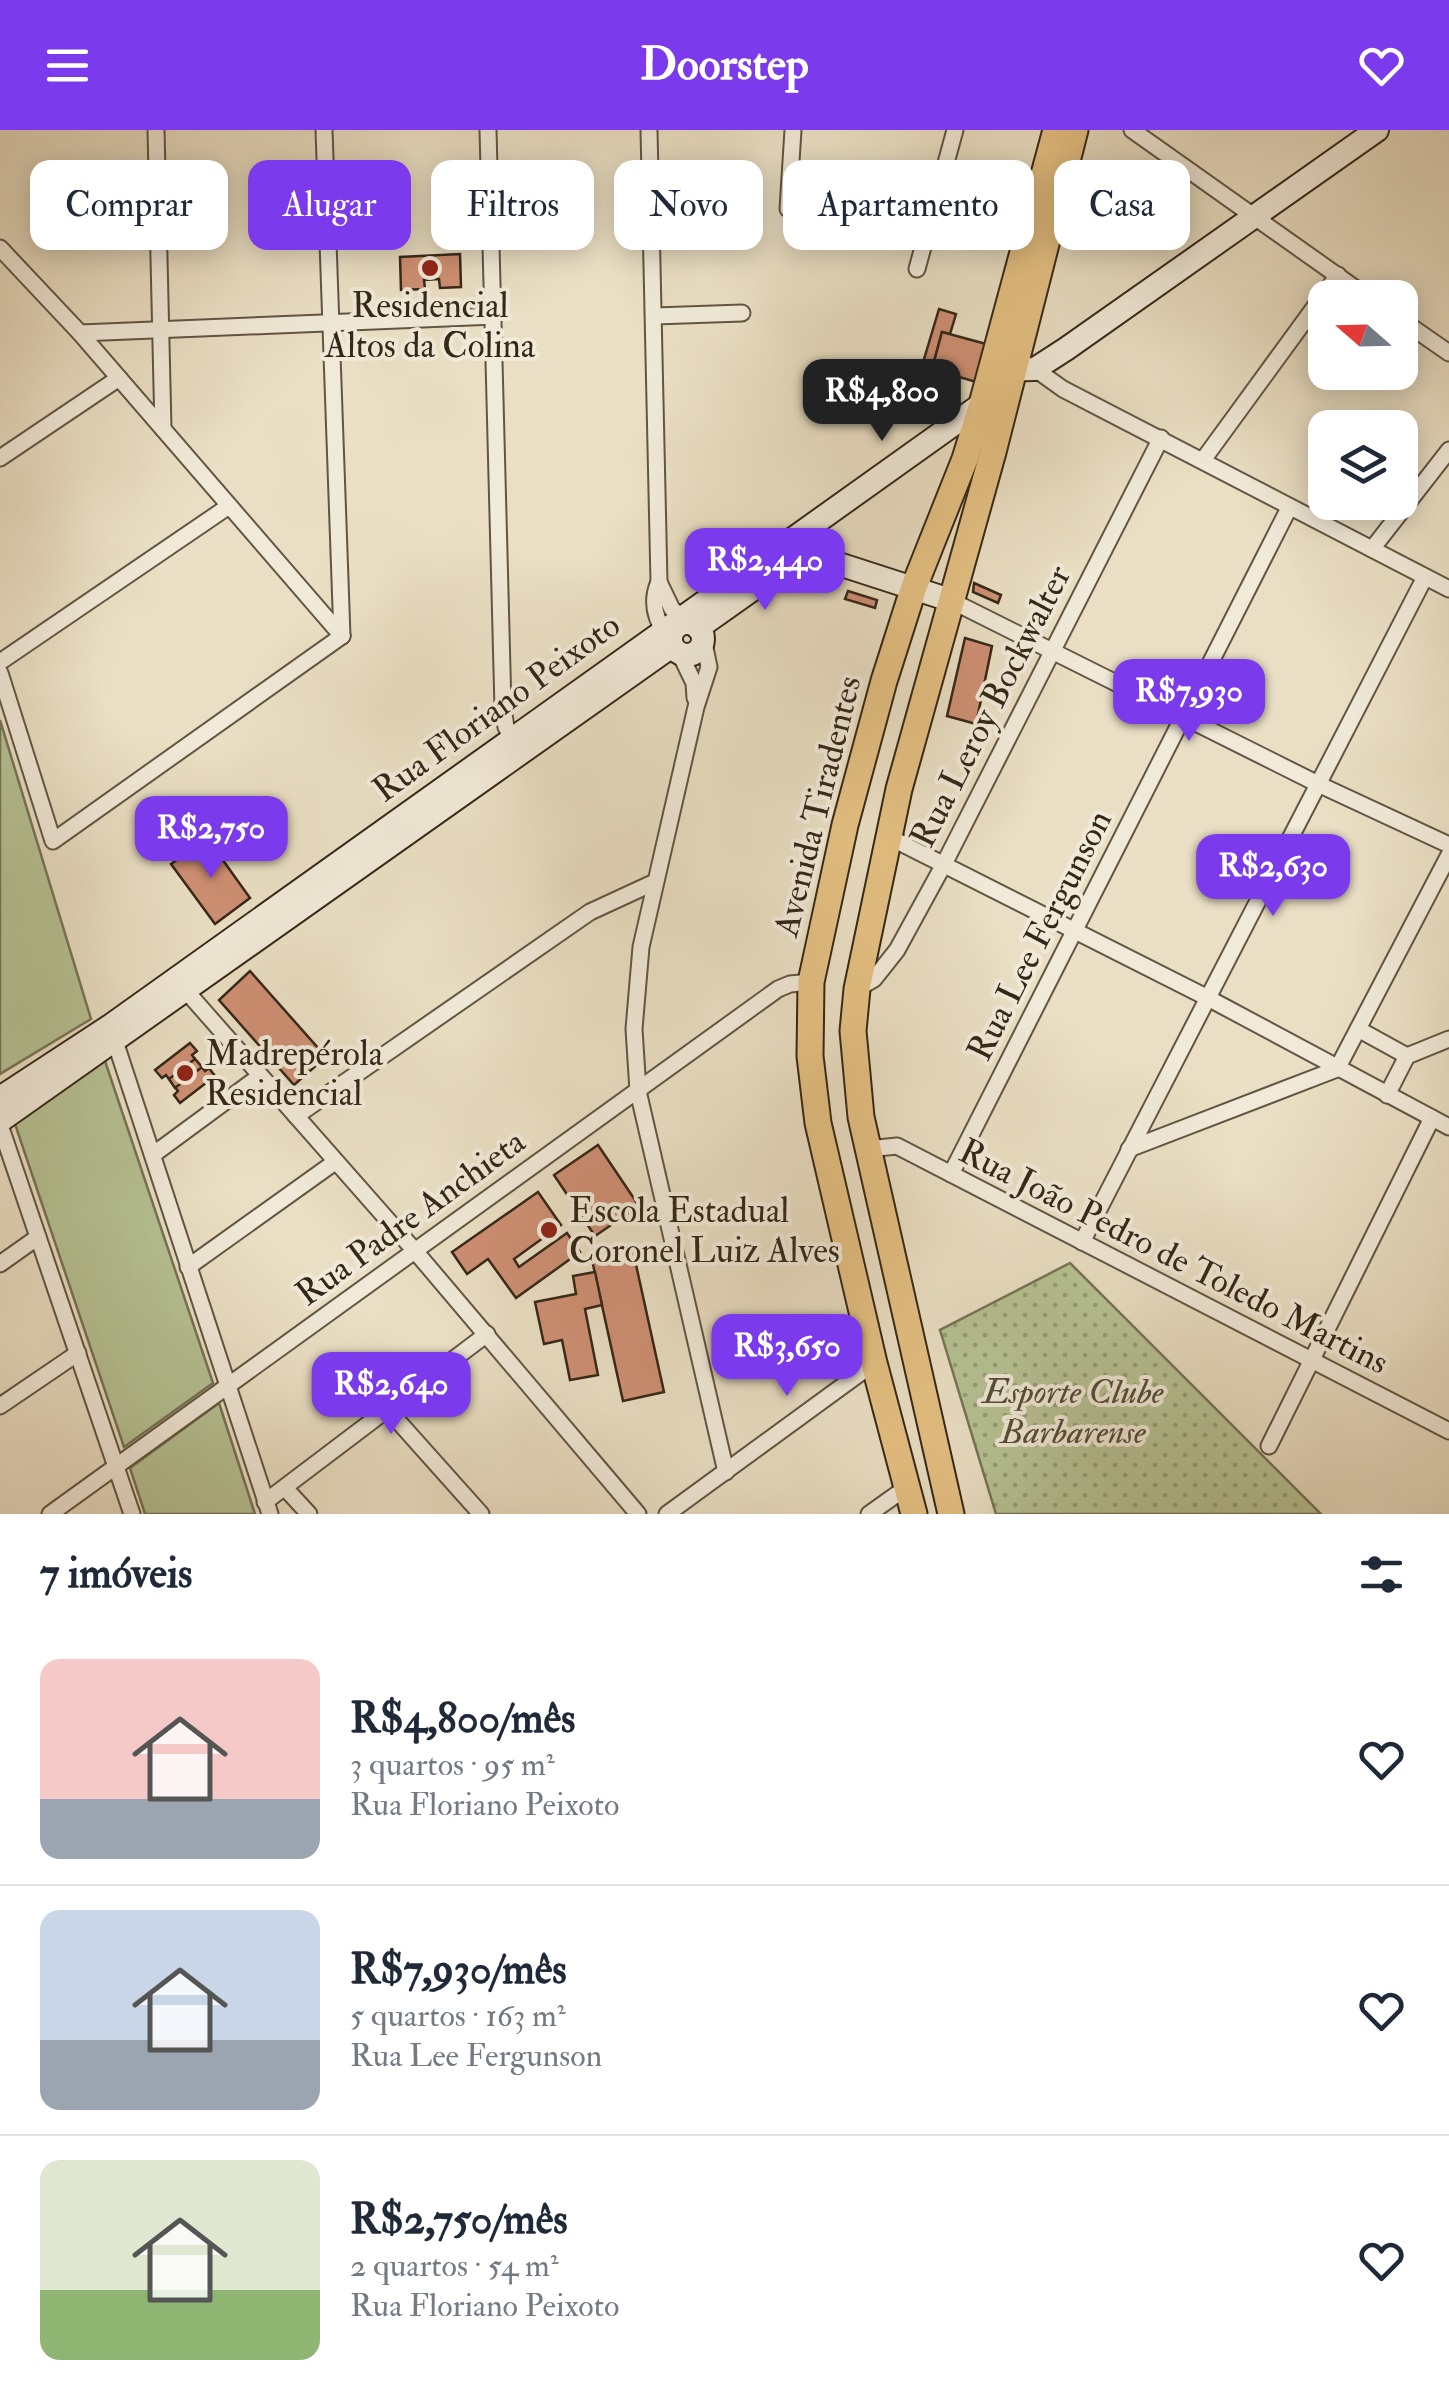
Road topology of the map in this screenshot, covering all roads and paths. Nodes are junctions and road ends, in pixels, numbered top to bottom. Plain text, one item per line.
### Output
1 (156, 130) edge
2 (324, 130) edge
3 (488, 130) edge
4 (649, 130) edge
5 (793, 130) edge
6 (955, 130) edge
7 (1056, 130) edge
8 (1075, 130) edge
9 (1132, 130) edge
10 (1376, 130) edge
11 (791, 160) edge
12 (1256, 218) junction
13 (0, 248) edge
14 (916, 268) dead end
15 (1338, 275) junction
16 (1345, 280) edge
17 (742, 313) dead end
18 (495, 316) junction
19 (656, 316) junction
20 (331, 324) junction
21 (1418, 331) edge
22 (161, 332) junction
23 (80, 333) junction
24 (1449, 353) edge
25 (1014, 369) junction
26 (119, 378) junction
27 (982, 404) junction
28 (163, 429) junction
29 (1161, 438) junction
30 (1449, 450) edge
31 (0, 458) edge
32 (1203, 460) junction
33 (229, 506) junction
34 (1289, 508) junction
35 (812, 526) junction
36 (1372, 550) junction
37 (814, 556) junction
38 (1425, 577) junction
39 (914, 588) junction
40 (1449, 589) edge
41 (950, 600) junction
42 (682, 635) junction
43 (342, 636) junction
44 (1052, 649) junction
45 (0, 662) edge
46 (0, 673) edge
47 (696, 707) junction
48 (1184, 717) junction
49 (518, 747) junction
50 (1318, 784) junction
51 (887, 836) junction
52 (1449, 845) edge
53 (1449, 854) edge
54 (944, 864) junction
55 (655, 882) junction
56 (1075, 930) junction
57 (810, 982) junction
58 (181, 986) junction
59 (857, 989) junction
60 (1206, 997) junction
61 (1358, 1029) junction
62 (113, 1034) junction
63 (1449, 1039) edge
64 (1408, 1056) junction
65 (1338, 1069) junction
66 (260, 1076) junction
67 (638, 1090) junction
68 (1387, 1095) junction
69 (0, 1098) edge
70 (296, 1116) junction
71 (1432, 1118) junction
72 (0, 1123) edge
73 (1449, 1128) edge
74 (868, 1148) junction
75 (1128, 1150) junction
76 (154, 1154) junction
77 (335, 1162) junction
78 (951, 1174) junction
79 (38, 1237) junction
80 (1082, 1242) junction
81 (415, 1250) junction
82 (0, 1264) edge
83 (188, 1267) junction
84 (487, 1334) junction
85 (78, 1353) junction
86 (1312, 1360) junction
87 (874, 1363) junction
88 (227, 1386) junction
89 (0, 1406) edge
90 (389, 1411) junction
91 (1449, 1431) edge
92 (1269, 1446) dead end
93 (116, 1468) junction
94 (726, 1472) junction
95 (285, 1488) junction
96 (907, 1488) junction
97 (268, 1508) edge
98 (50, 1514) edge
99 (132, 1514) edge
100 (309, 1514) edge
101 (482, 1514) edge
102 (638, 1514) edge
103 (667, 1514) edge
104 (869, 1514) edge
105 (914, 1514) edge
106 (951, 1514) edge

1 - 22 street
2 - 20 street
3 - 18 street
4 - 19 street
5 - 11 street
6 - 14 street
7 - 25 main road, Avenida Tiradentes
8 - 25 main road, Avenida Tiradentes
9 - 12 street
10 - 12 main road
12 - 15 street
12 - 25 main road
13 - 23 street
15 - 16 street
15 - 32 street
17 - 19 street
18 - 20 street
18 - 49 street
19 - 42 street
20 - 22 street
20 - 43 street
21 - 24 street
22 - 23 street
22 - 28 street
23 - 26 street
25 - 27 main road, Avenida Tiradentes
25 - 29 street
25 - 41 main road, Avenida Tiradentes
26 - 28 street
26 - 31 street
27 - 35 main road, Rua Floriano Peixoto
27 - 39 main road, Avenida Tiradentes
28 - 33 street
29 - 32 street
29 - 44 street, Rua Leroy Bockwalter
30 - 36 street
32 - 34 street
33 - 43 street
33 - 45 street
34 - 36 street
34 - 48 street, Rua Lee Fergunson
35 - 37 main road
35 - 42 main road, Rua Floriano Peixoto
36 - 38 street
37 - 39 main road
37 - 42 main road, Rua Floriano Peixoto
38 - 40 street
38 - 50 street
39 - 41 main road
39 - 57 main road, Avenida Tiradentes
41 - 44 street
41 - 51 main road, Avenida Tiradentes
42 - 47 street
42 - 47 street
42 - 49 main road, Rua Floriano Peixoto
43 - 46 street
44 - 48 street
44 - 54 street, Rua Leroy Bockwalter
47 - 55 street
48 - 50 street
48 - 56 street, Rua Lee Fergunson
49 - 58 main road, Rua Floriano Peixoto
50 - 52 street
50 - 60 street
51 - 54 street
51 - 59 main road, Avenida Tiradentes
53 - 61 street
54 - 56 street
54 - 59 street, Rua Leroy Bockwalter
55 - 67 street
55 - 70 street
56 - 60 street
56 - 78 street, Rua Lee Fergunson
57 - 67 street, Rua Padre Anchieta
57 - 87 main road, Avenida Tiradentes
58 - 62 main road, Rua Floriano Peixoto
58 - 66 street
59 - 74 main road, Avenida Tiradentes
60 - 65 street
60 - 75 street
61 - 64 street
61 - 65 street
62 - 69 main road, Rua Floriano Peixoto
62 - 72 main road, Rua Floriano Peixoto
62 - 76 street
63 - 64 street
64 - 68 street
65 - 68 street
65 - 75 street
66 - 70 street
66 - 76 street
67 - 81 street, Rua Padre Anchieta
67 - 94 street
68 - 71 street
70 - 77 street
71 - 73 street
71 - 86 street
72 - 79 street
74 - 78 street, Rua João Pedro de Toledo Martins
74 - 106 main road, Avenida Tiradentes
75 - 80 street
76 - 83 street
77 - 81 street
77 - 83 street
78 - 80 street, Rua João Pedro de Toledo Martins
79 - 82 street
79 - 85 street
80 - 86 street, Rua João Pedro de Toledo Martins
81 - 84 street
81 - 88 street, Rua Padre Anchieta
83 - 88 street
84 - 90 street
84 - 102 street
85 - 89 street
85 - 93 street
86 - 91 street, Rua João Pedro de Toledo Martins
86 - 92 street
87 - 94 street
87 - 96 main road, Avenida Tiradentes
88 - 93 street, Rua Padre Anchieta
88 - 97 street
90 - 95 street
90 - 101 street
93 - 98 street, Rua Padre Anchieta
93 - 99 street
94 - 103 street
95 - 97 street
95 - 100 street
96 - 104 street
96 - 105 main road, Avenida Tiradentes

